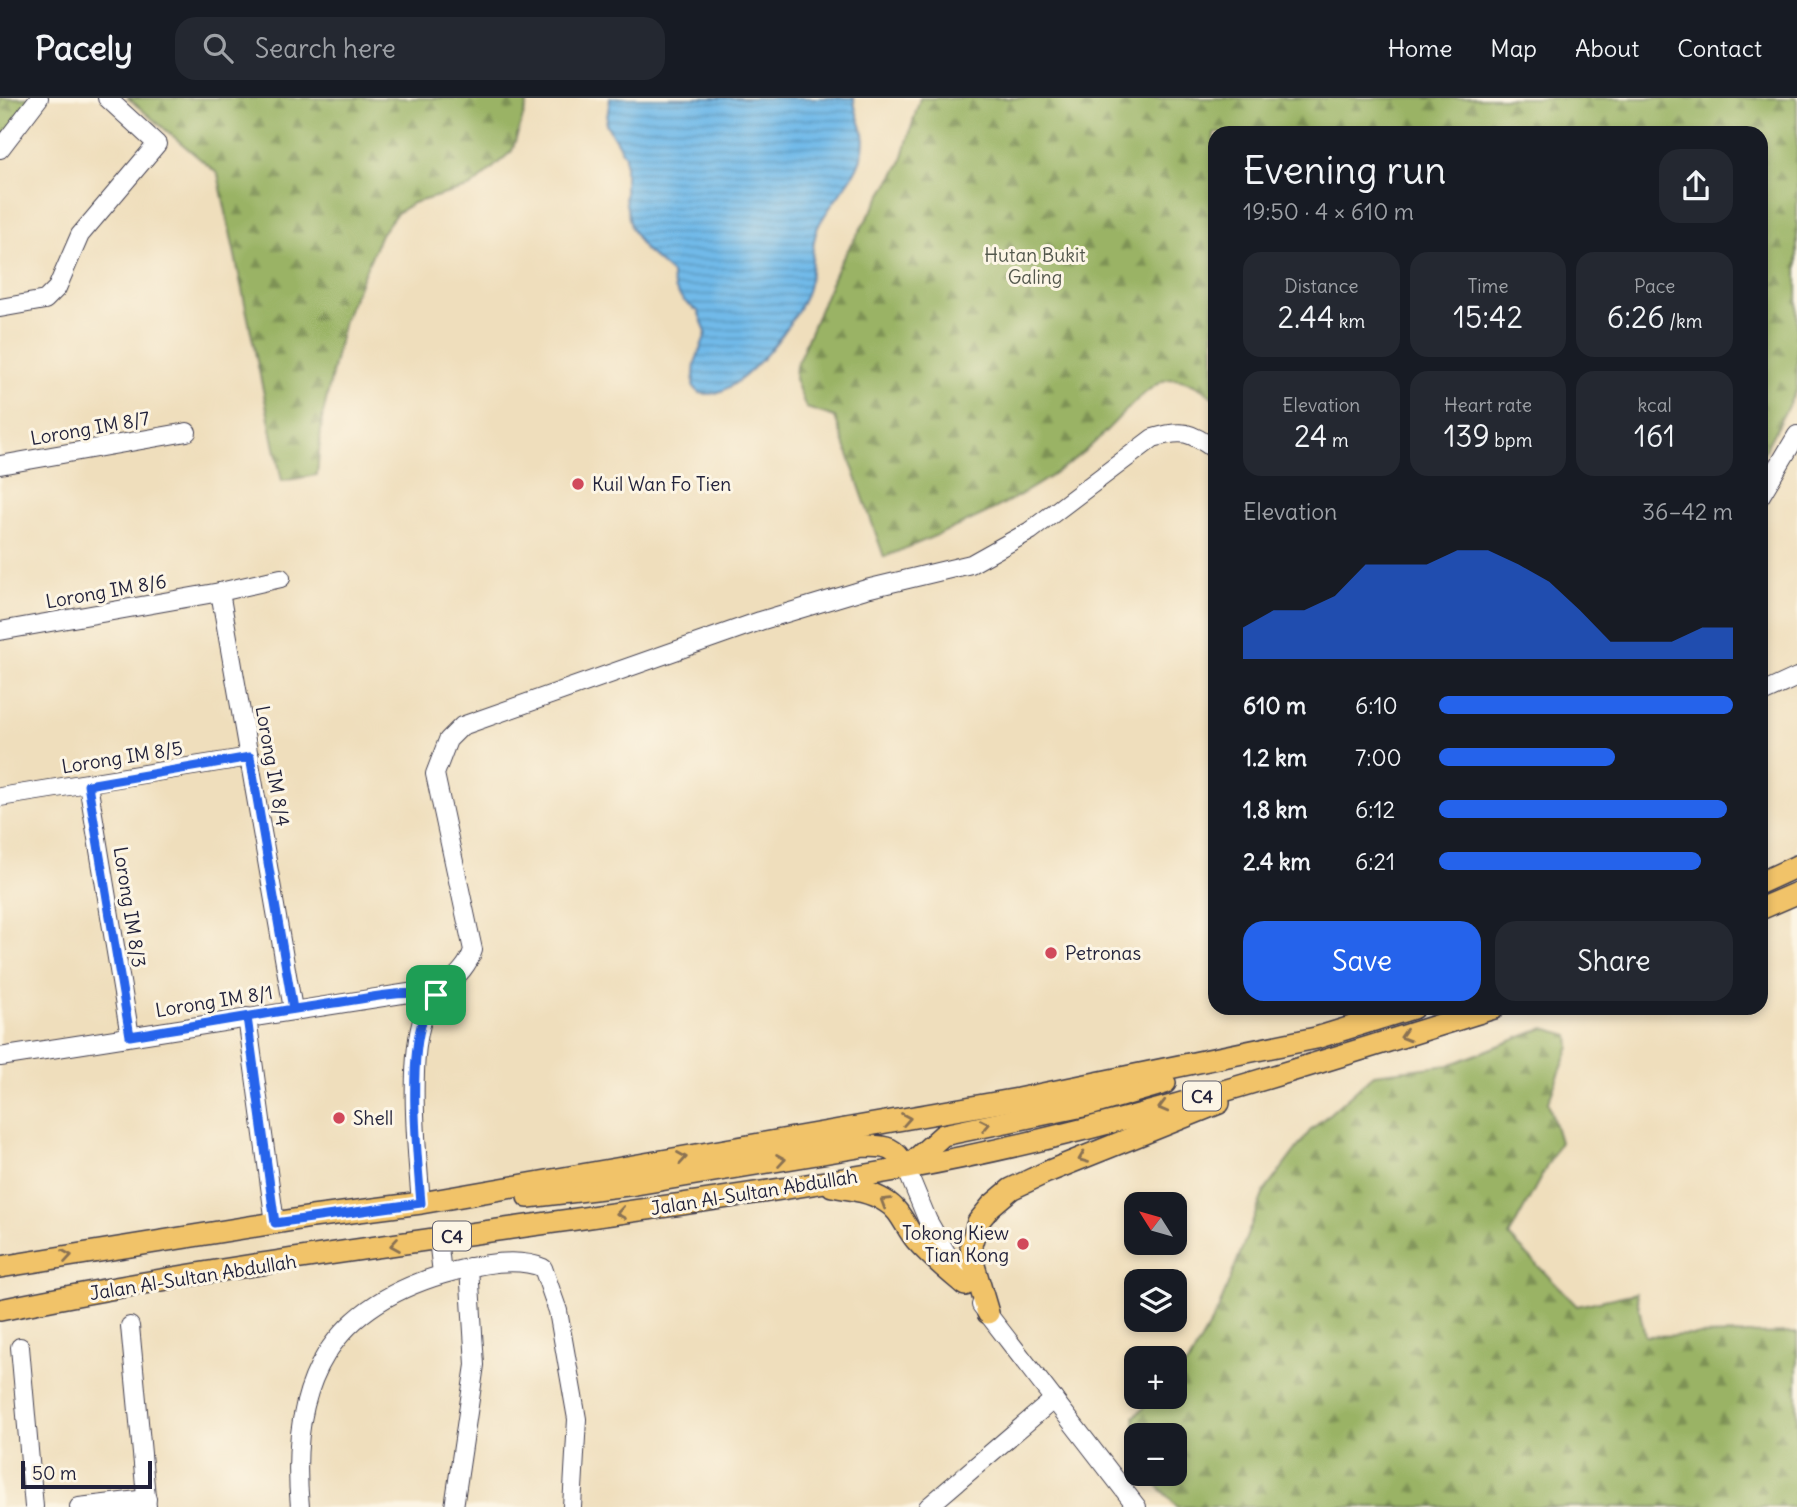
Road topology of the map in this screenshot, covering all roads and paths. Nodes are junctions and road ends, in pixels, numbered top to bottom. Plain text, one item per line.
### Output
1 (39, 98) edge
2 (107, 98) edge
3 (0, 149) edge
4 (0, 308) edge
5 (187, 432) dead end
6 (1797, 435) edge
7 (1208, 445) edge
8 (0, 465) edge
9 (1768, 484) edge
10 (281, 579) dead end
11 (220, 592) junction
12 (0, 631) edge
13 (1797, 677) edge
14 (1768, 690) edge
15 (250, 757) junction
16 (88, 785) junction
17 (0, 797) edge
18 (1797, 866) edge
19 (1768, 879) edge
20 (1797, 893) edge
21 (1768, 906) edge
22 (436, 995) junction
23 (293, 1009) junction
24 (1390, 1015) edge
25 (1472, 1015) edge
26 (247, 1017) junction
27 (130, 1036) junction
28 (1316, 1038) junction
29 (0, 1057) edge
30 (1328, 1060) junction
31 (906, 1168) junction
32 (816, 1183) junction
33 (421, 1203) junction
34 (275, 1223) junction
35 (438, 1238) junction
36 (0, 1267) edge
37 (469, 1267) junction
38 (442, 1274) junction
39 (965, 1284) junction
40 (53, 1299) junction
41 (0, 1310) edge
42 (988, 1313) junction
43 (0, 1320) edge
44 (130, 1326) dead end
45 (20, 1347) dead end
46 (1054, 1399) junction
47 (147, 1503) edge
48 (34, 1507) edge
49 (79, 1507) edge
50 (300, 1507) edge
51 (454, 1507) edge
52 (572, 1507) edge
53 (928, 1507) edge
54 (1137, 1507) edge

1 - 3 street
2 - 4 street
5 - 8 street, Lorong IM 8/7
6 - 9 street
7 - 22 street
10 - 11 street
11 - 12 street, Lorong IM 8/6
11 - 15 street, Lorong IM 8/4
13 - 14 street
15 - 16 street, Lorong IM 8/5
15 - 23 street, Lorong IM 8/4
16 - 17 street, Lorong IM 8/5
16 - 27 street, Lorong IM 8/3
18 - 19 main road
20 - 21 main road
22 - 23 street, Lorong IM 8/1
22 - 33 street
23 - 26 street, Lorong IM 8/1
24 - 28 main road, Jalan Al-Sultan Abdullah / C4
25 -> 30 main road, Jalan Al-Sultan Abdullah / C4
26 - 27 street, Lorong IM 8/1
26 - 34 street
27 - 29 street, Lorong IM 8/1
31 -> 28 main road
33 -> 28 main road, Jalan Al-Sultan Abdullah / C4
30 -> 31 main road, Jalan Al-Sultan Abdullah / C4
30 -> 42 main road
31 - 32 main road, Jalan Al-Sultan Abdullah / C4
33 -> 31 main road
31 - 39 street
32 -> 35 main road, Jalan Al-Sultan Abdullah / C4
39 -> 32 main road
33 - 34 main road, Jalan Al-Sultan Abdullah / C4
36 -> 34 main road, Jalan Al-Sultan Abdullah / C4
35 - 38 street
35 -> 40 main road, Jalan Al-Sultan Abdullah / C4
37 - 38 street
37 - 51 street
37 - 52 street
38 - 50 street
39 - 42 street
40 - 41 main road, Jalan Al-Sultan Abdullah / C4
40 - 43 street
42 - 46 street
44 - 47 street
45 - 48 street
46 - 53 street
46 - 54 street
47 - 49 street

